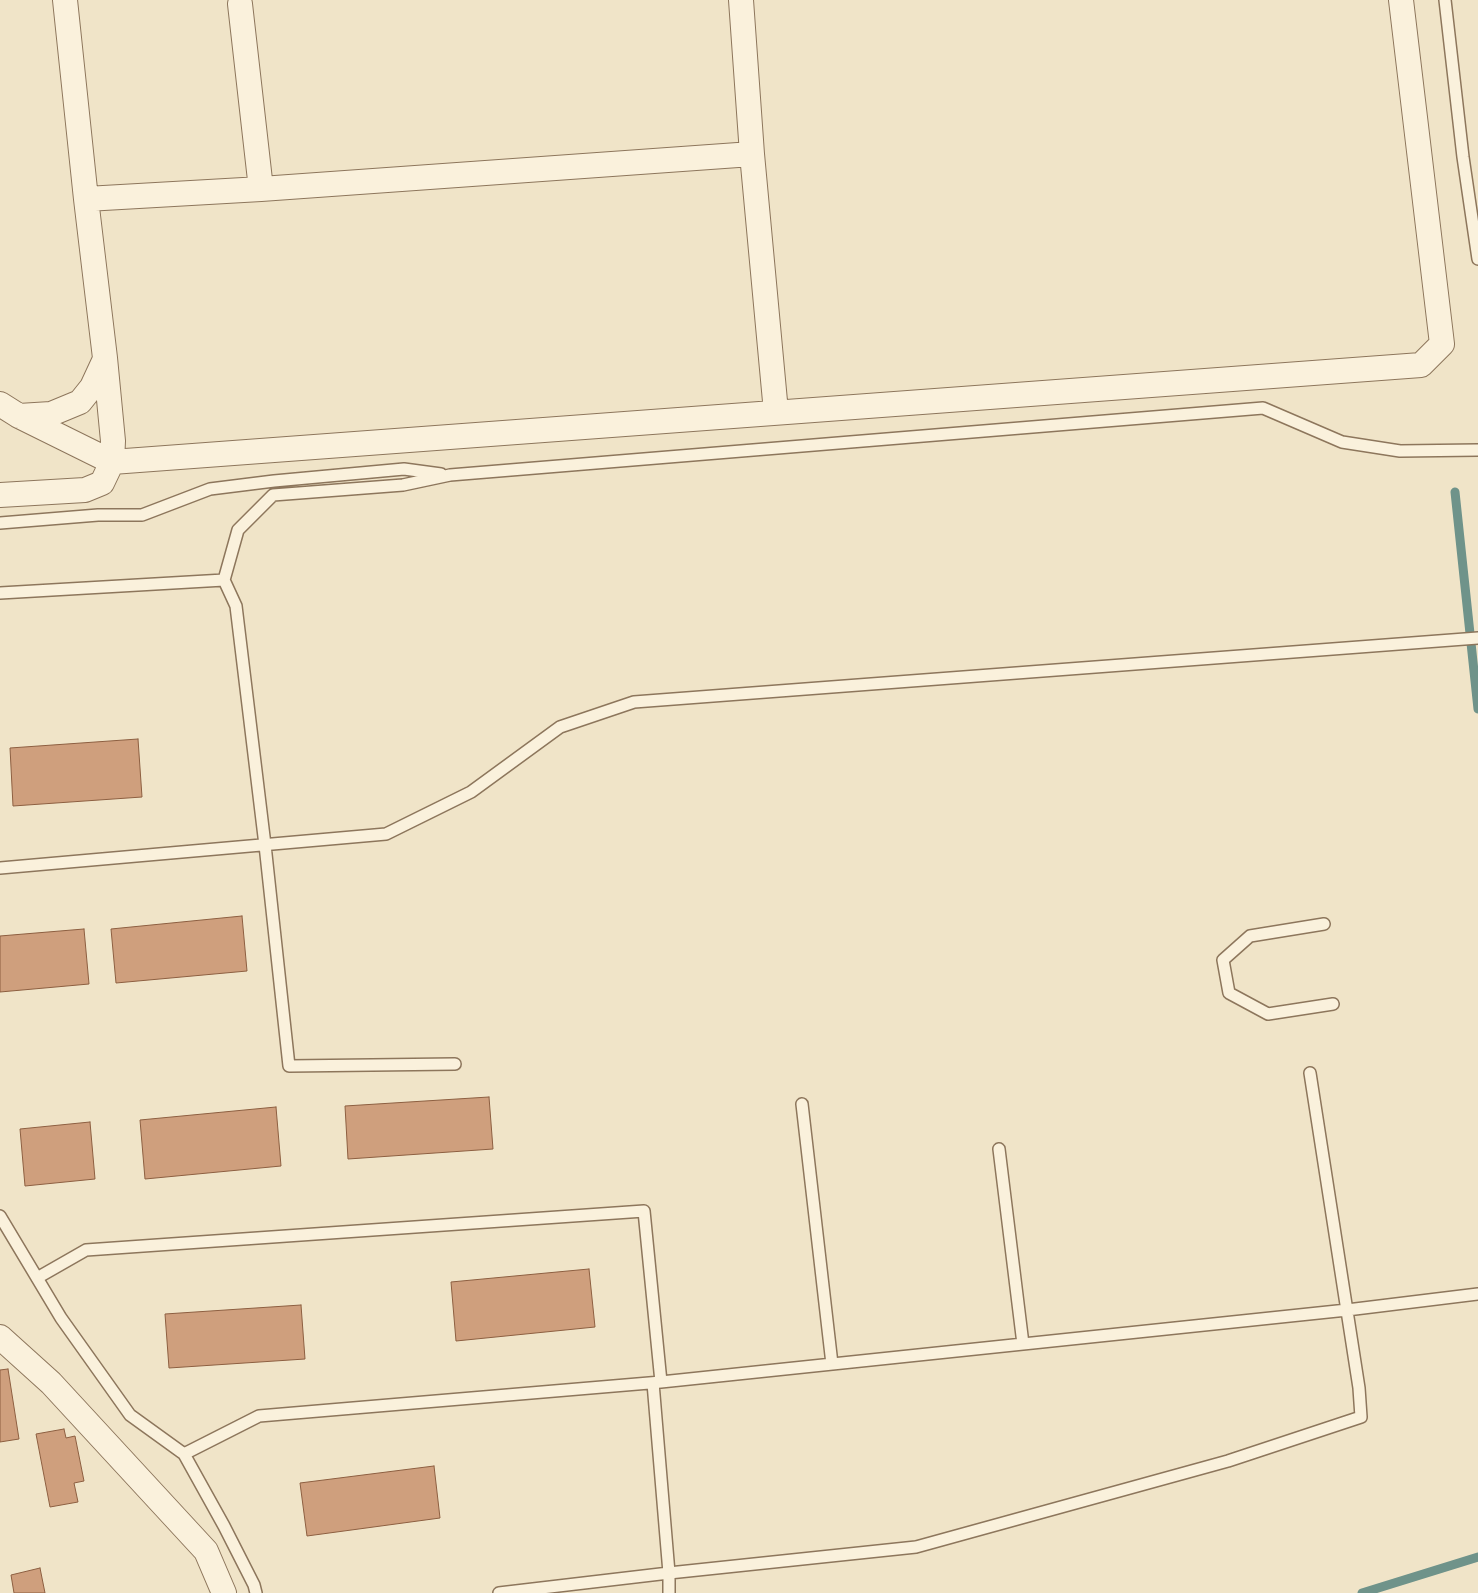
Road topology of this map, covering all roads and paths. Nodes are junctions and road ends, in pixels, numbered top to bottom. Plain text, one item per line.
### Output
1 (65, 0) edge
2 (741, 0) edge
3 (1401, 0) edge
4 (1445, 0) edge
5 (240, 4) dead end
6 (752, 154) junction
7 (261, 189) junction
8 (86, 199) junction
9 (1478, 259) edge
10 (105, 358) junction
11 (9, 410) edge
12 (776, 412) junction
13 (1478, 450) edge
14 (112, 462) junction
15 (450, 475) junction
16 (0, 495) edge
17 (0, 523) edge
18 (224, 580) junction
19 (0, 593) edge
20 (1478, 638) edge
21 (265, 845) junction
22 (0, 868) edge
23 (1324, 924) dead end
24 (1333, 1004) dead end
25 (455, 1064) dead end
26 (1310, 1073) dead end
27 (802, 1104) dead end
28 (999, 1149) dead end
29 (0, 1216) edge
30 (37, 1278) junction
31 (1478, 1294) edge
32 (1347, 1310) junction
33 (0, 1337) edge
34 (1023, 1344) junction
35 (832, 1364) junction
36 (657, 1383) junction
37 (184, 1454) junction
38 (669, 1573) junction
39 (224, 1593) edge
40 (256, 1593) edge
41 (499, 1593) edge
42 (669, 1593) edge

1 - 8 street
2 - 6 street
3 - 12 street
4 - 9 lane
5 - 7 street
6 - 7 street
6 - 12 street
7 - 8 street
8 - 10 street
10 - 11 street
10 - 14 street
11 - 14 street
12 - 14 street
13 - 15 lane
14 - 16 street
15 - 17 lane
15 - 18 lane
18 - 19 lane
18 - 21 lane
20 - 21 lane
21 - 22 lane
21 - 25 lane
23 - 24 lane
26 - 32 lane
27 - 35 lane
28 - 34 lane
29 - 30 lane
30 - 36 lane
30 - 37 lane
31 - 32 lane
32 - 34 lane
32 - 38 lane
33 - 39 street
34 - 35 lane
35 - 36 lane
36 - 37 lane
36 - 38 lane
37 - 40 lane
38 - 41 lane
38 - 42 lane

